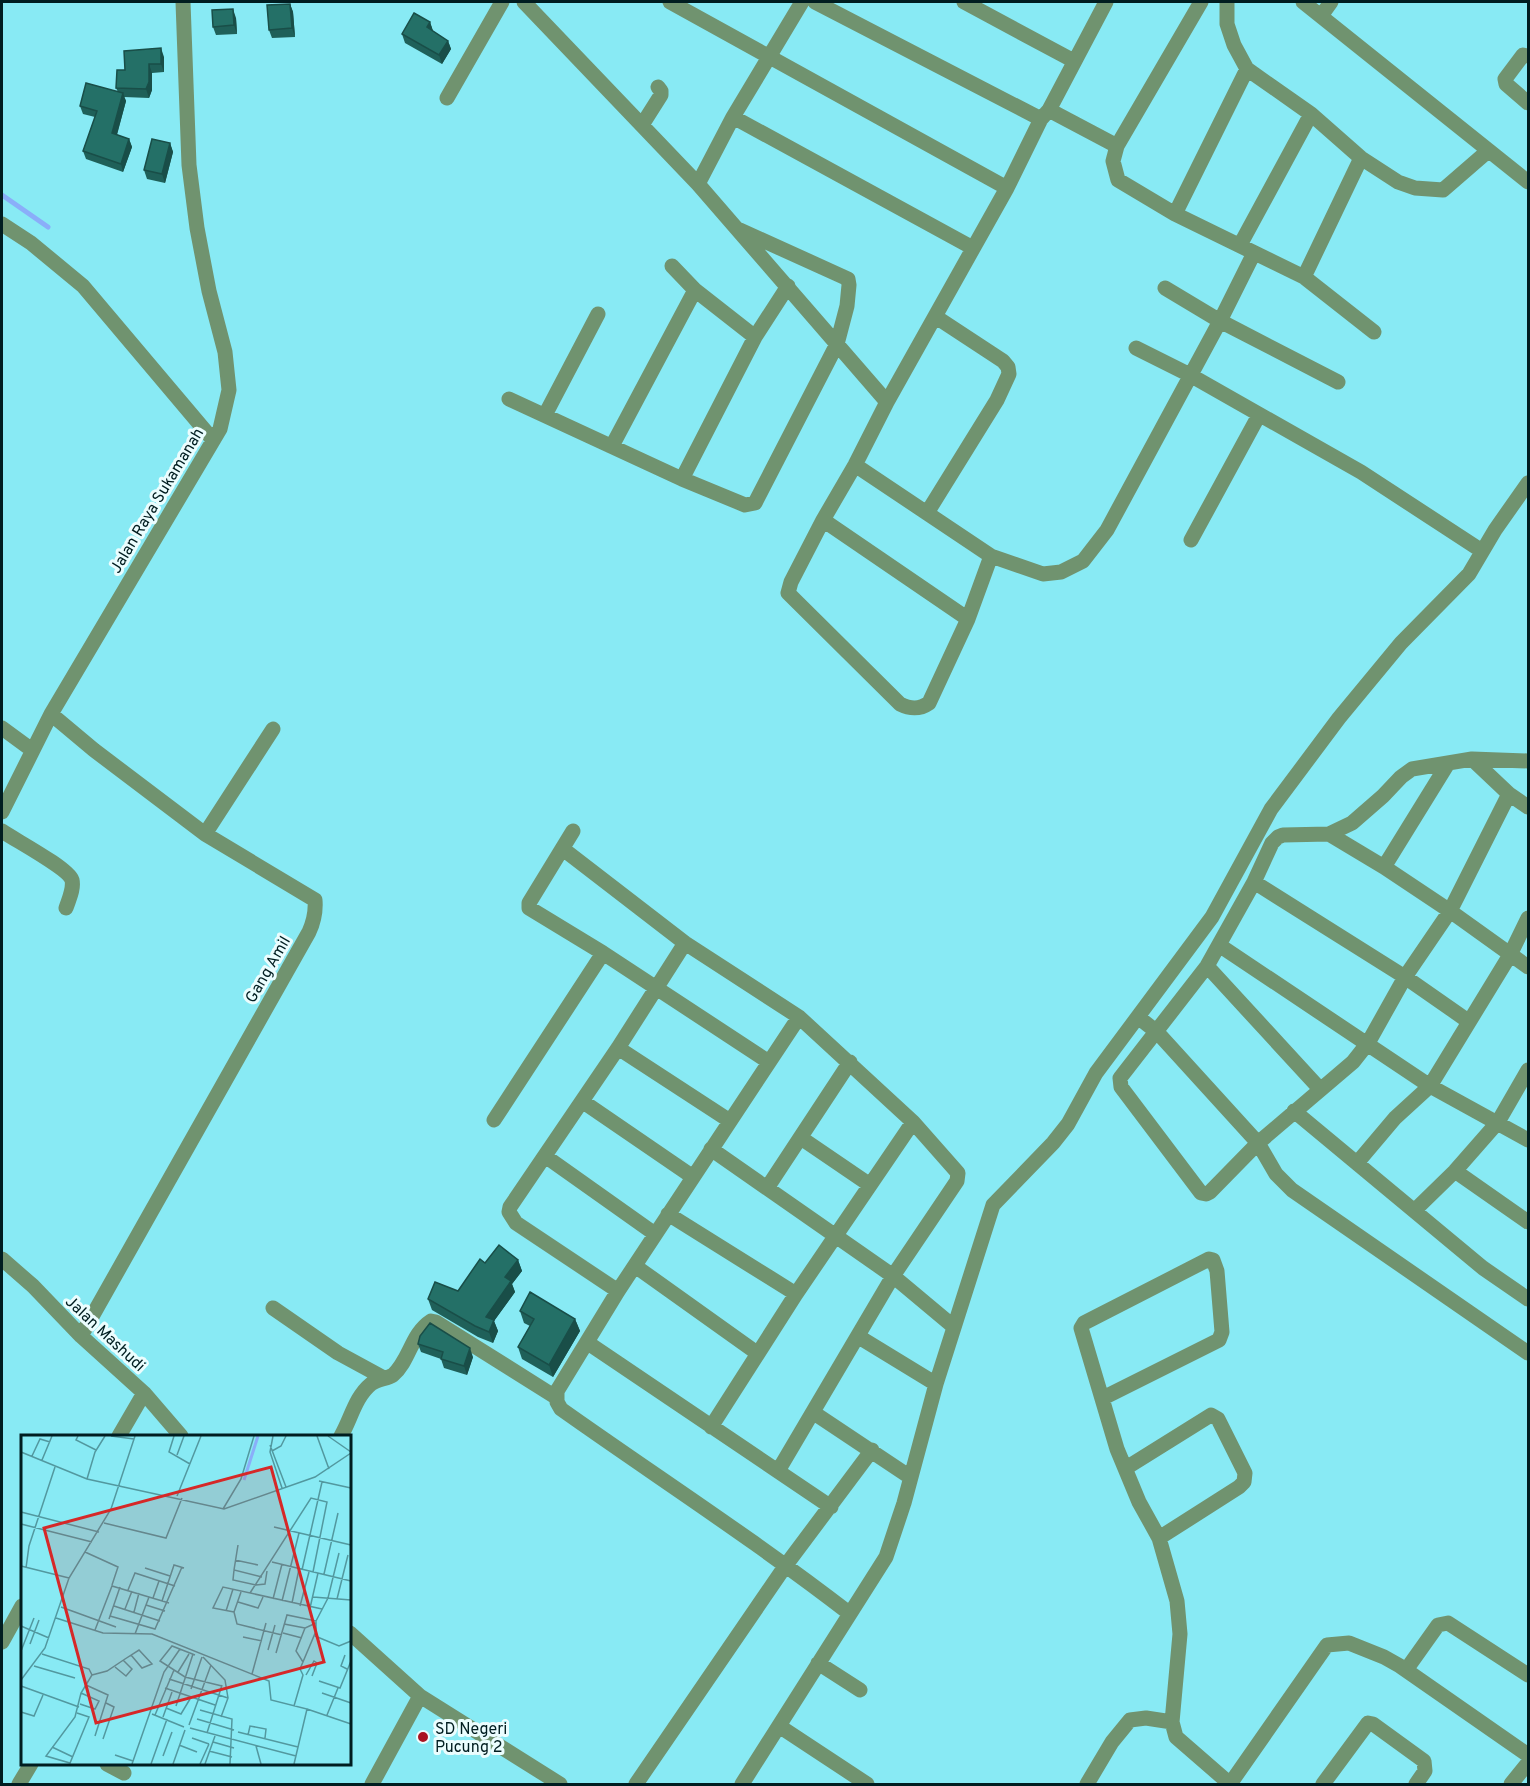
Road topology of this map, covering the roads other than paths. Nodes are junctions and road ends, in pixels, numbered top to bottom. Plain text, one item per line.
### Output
1 (183, 2) edge
2 (502, 2) edge
3 (524, 2) edge
4 (670, 2) edge
5 (801, 2) edge
6 (815, 2) edge
7 (964, 2) edge
8 (1106, 2) edge
9 (1202, 2) edge
10 (1227, 2) edge
11 (1303, 2) edge
12 (1331, 2) edge
13 (1321, 16) junction
14 (1528, 56) edge
15 (769, 58) junction
16 (1074, 61) junction
17 (1247, 69) junction
18 (658, 87) dead end
19 (447, 98) dead end
20 (1528, 103) edge
21 (1045, 114) junction
22 (1311, 114) junction
23 (733, 117) junction
24 (642, 125) junction
25 (1117, 146) junction
26 (1488, 151) junction
27 (1362, 158) junction
28 (1528, 182) edge
29 (698, 184) junction
30 (1007, 188) junction
31 (1175, 214) junction
32 (2, 224) edge
33 (735, 228) junction
34 (1240, 245) junction
35 (973, 248) junction
36 (1254, 254) junction
37 (672, 266) dead end
38 (1304, 277) junction
39 (788, 286) junction
40 (1165, 288) dead end
41 (695, 290) junction
42 (598, 314) dead end
43 (936, 317) junction
44 (1220, 321) junction
45 (1374, 332) dead end
46 (755, 337) junction
47 (837, 344) junction
48 (1136, 348) dead end
49 (1190, 375) junction
50 (1338, 382) dead end
51 (509, 399) dead end
52 (887, 402) junction
53 (1259, 415) junction
54 (545, 416) junction
55 (213, 440) junction
56 (612, 446) junction
57 (855, 465) junction
58 (682, 479) junction
59 (1528, 483) edge
60 (927, 513) junction
61 (823, 520) junction
62 (1191, 540) dead end
63 (1482, 551) junction
64 (991, 556) junction
65 (968, 619) junction
66 (51, 714) junction
67 (2, 728) edge
68 (273, 729) dead end
69 (33, 750) junction
70 (1472, 759) junction
71 (1528, 761) edge
72 (1447, 765) junction
73 (1509, 794) junction
74 (1528, 807) edge
75 (2, 812) edge
76 (2, 831) edge
77 (573, 831) dead end
78 (205, 834) junction
79 (1329, 834) junction
80 (563, 849) junction
81 (1384, 867) junction
82 (1254, 882) junction
83 (66, 908) dead end
84 (1450, 910) junction
85 (1528, 918) edge
86 (686, 943) junction
87 (1219, 945) junction
88 (603, 953) junction
89 (1510, 955) junction
90 (1208, 966) junction
91 (1528, 967) edge
92 (1405, 977) junction
93 (655, 989) junction
94 (799, 1017) junction
95 (1138, 1017) junction
96 (1468, 1021) junction
97 (1157, 1032) junction
98 (1368, 1043) junction
99 (618, 1048) junction
100 (769, 1062) junction
101 (850, 1062) junction
102 (1528, 1070) edge
103 (1430, 1086) junction
104 (1320, 1089) junction
105 (582, 1101) junction
106 (1294, 1111) junction
107 (494, 1120) dead end
108 (730, 1120) junction
109 (913, 1122) junction
110 (1498, 1122) junction
111 (801, 1138) junction
112 (1528, 1140) edge
113 (1258, 1143) junction
114 (711, 1149) junction
115 (545, 1156) junction
116 (1357, 1163) junction
117 (1455, 1171) junction
118 (693, 1177) junction
119 (870, 1185) junction
120 (768, 1188) junction
121 (1415, 1210) junction
122 (668, 1214) junction
123 (1528, 1222) edge
124 (656, 1234) junction
125 (836, 1235) junction
126 (2, 1259) edge
127 (635, 1266) junction
128 (893, 1276) junction
129 (618, 1291) junction
130 (796, 1294) junction
131 (1528, 1299) edge
132 (273, 1308) dead end
133 (954, 1327) junction
134 (81, 1336) junction
135 (859, 1337) junction
136 (588, 1343) junction
137 (757, 1353) junction
138 (1528, 1353) edge
139 (384, 1378) junction
140 (936, 1384) junction
141 (144, 1393) junction
142 (557, 1398) junction
143 (1103, 1398) junction
144 (814, 1413) junction
145 (711, 1426) junction
146 (120, 1435) edge
147 (179, 1435) edge
148 (342, 1435) edge
149 (872, 1450) junction
150 (1126, 1468) junction
151 (778, 1471) junction
152 (910, 1477) junction
153 (831, 1507) junction
154 (1159, 1538) junction
155 (786, 1565) junction
156 (21, 1608) edge
157 (849, 1613) junction
158 (351, 1634) edge
159 (2, 1642) edge
160 (818, 1663) junction
161 (1406, 1670) junction
162 (1528, 1675) edge
163 (860, 1690) dead end
164 (420, 1696) junction
165 (1168, 1722) junction
166 (778, 1726) junction
167 (1528, 1755) edge
168 (1528, 1763) edge
169 (30, 1765) edge
170 (108, 1765) edge
171 (124, 1773) dead end
172 (19, 1785) edge
173 (372, 1785) edge
174 (560, 1785) edge
175 (636, 1785) edge
176 (742, 1785) edge
177 (867, 1785) edge
178 (1087, 1785) edge
179 (1230, 1785) edge
180 (1323, 1785) edge
181 (1416, 1785) edge
182 (1511, 1785) edge

1 - 55 street, Jalan Raya Sukamanah
2 - 19 street
3 - 24 street
4 - 15 street
5 - 15 street
6 - 21 street
7 - 16 street
8 - 16 street
9 - 25 street
10 - 17 street
11 - 13 street
12 - 13 street
13 - 26 street
14 - 20 street
15 - 23 street
15 - 30 street
16 - 21 street
17 - 22 street
17 - 31 street
18 - 24 street
21 - 25 street
21 - 30 street
22 - 27 street
22 - 34 street
23 - 29 street
23 - 35 street
24 - 29 street
25 - 31 street
26 - 27 street
26 - 28 street
27 - 38 street
29 - 33 street
30 - 35 street
31 - 34 street
32 - 55 street
33 - 39 street
33 - 47 street
34 - 36 street
35 - 43 street
36 - 38 street
36 - 44 street
37 - 41 street
38 - 45 street
39 - 46 street
39 - 47 street
40 - 44 street
41 - 46 street
41 - 56 street
42 - 54 street
43 - 52 street
43 - 60 street
44 - 49 street
44 - 50 street
46 - 58 street
47 - 52 street
47 - 58 street
48 - 49 street
49 - 53 street
49 - 64 street
51 - 54 street
52 - 57 street
53 - 62 street
53 - 63 street
54 - 56 street
55 - 66 street, Jalan Raya Sukamanah
56 - 58 street
57 - 60 street
57 - 61 street
59 - 63 street
60 - 64 street
61 - 65 street
61 - 65 street
63 - 95 street
64 - 65 street
66 - 69 street, Jalan Raya Sukamanah
66 - 78 street, Gang Amil
67 - 69 street
68 - 78 street
69 - 75 street, Jalan Raya Sukamanah
70 - 71 street
70 - 72 street
70 - 73 street
72 - 79 street
72 - 81 street
73 - 74 street
73 - 84 street
76 - 83 street
77 - 80 street
78 - 134 street, Gang Amil
79 - 81 street
79 - 82 street
80 - 86 street
80 - 88 street
81 - 84 street
82 - 87 street
82 - 92 street
84 - 89 street
84 - 92 street
85 - 89 street
86 - 93 street
86 - 94 street
87 - 90 street
87 - 98 street
88 - 93 street
88 - 107 street
89 - 91 street
89 - 96 street
90 - 97 street
90 - 104 street
92 - 96 street
92 - 98 street
93 - 99 street
93 - 100 street
94 - 100 street
94 - 101 street
95 - 97 street
95 - 133 street
96 - 103 street
97 - 113 street
97 - 113 street
98 - 103 street
98 - 104 street
99 - 105 street
99 - 108 street
100 - 108 street
101 - 109 street
101 - 111 street
102 - 110 street
103 - 110 street
103 - 116 street
104 - 106 street
105 - 115 street
105 - 118 street
106 - 113 street
106 - 116 street
108 - 114 street
109 - 119 street
109 - 128 street
110 - 112 street
110 - 117 street
111 - 119 street
111 - 120 street
113 - 138 street
114 - 118 street
114 - 120 street
115 - 124 street
115 - 129 street
116 - 121 street
117 - 121 street
117 - 123 street
118 - 122 street
119 - 125 street
120 - 125 street
121 - 131 street
122 - 124 street
122 - 130 street
124 - 127 street
125 - 128 street
125 - 130 street
126 - 134 street, Jalan Mashudi
127 - 129 street
127 - 137 street
128 - 133 street
128 - 135 street
129 - 136 street
130 - 137 street
132 - 139 street
133 - 140 street
134 - 141 street, Jalan Mashudi
135 - 140 street
135 - 144 street
136 - 142 street
136 - 145 street
137 - 145 street
139 - 142 street
139 - 148 street
140 - 152 street
141 - 146 street
141 - 147 street, Jalan Mashudi
142 - 155 street
143 - 143 street
143 - 150 street
144 - 149 street
144 - 151 street
145 - 151 street
149 - 152 street
149 - 153 street
150 - 154 street
150 - 154 street
151 - 153 street
152 - 157 street
153 - 155 street
154 - 165 street
155 - 157 street
155 - 175 street
156 - 159 street
157 - 160 street
158 - 164 street
160 - 163 street
160 - 166 street
161 - 162 street
161 - 167 street
161 - 179 street
164 - 173 street
164 - 174 street
165 - 178 street
165 - 179 street
166 - 176 street
166 - 177 street
168 - 182 street
169 - 172 street
170 - 171 street
180 - 181 street

